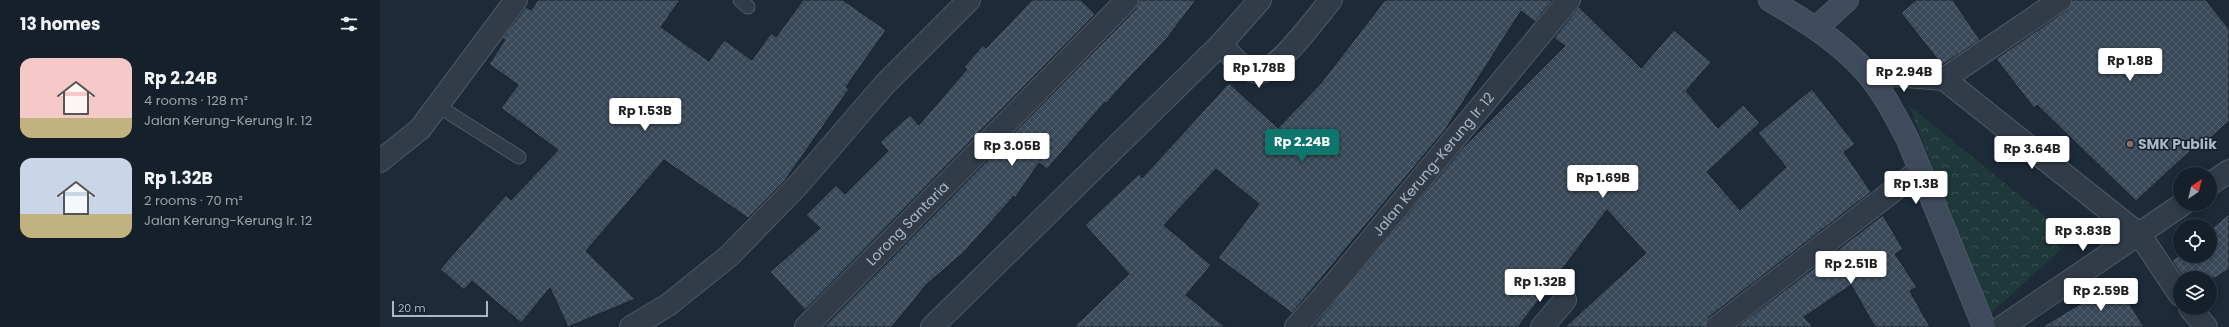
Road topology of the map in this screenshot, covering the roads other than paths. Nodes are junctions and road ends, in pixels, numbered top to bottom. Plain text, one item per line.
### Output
1 (516, 0) edge
2 (969, 0) edge
3 (1127, 0) edge
4 (1260, 0) edge
5 (1331, 0) edge
6 (1569, 0) edge
7 (1770, 0) edge
8 (1847, 0) edge
9 (2060, 0) edge
10 (1816, 28) junction
11 (1221, 44) junction
12 (1867, 73) junction
13 (1944, 79) junction
14 (438, 106) junction
15 (518, 157) dead end
16 (380, 161) edge
17 (1920, 170) junction
18 (2229, 170) edge
19 (2217, 179) edge
20 (2173, 211) edge
21 (2140, 234) junction
22 (2173, 284) edge
23 (1565, 300) dead end
24 (2196, 315) edge
25 (631, 327) edge
26 (806, 327) edge
27 (932, 327) edge
28 (1296, 327) edge
29 (1542, 327) edge
30 (1717, 327) edge
31 (1984, 327) edge
32 (2002, 327) edge
33 (2206, 327) edge

1 - 14 street
2 - 25 street
3 - 26 street, Lorong Santaria
4 - 11 street
5 - 11 street
6 - 28 street, Jalan Kerung-Kerung lr. 12
7 - 10 street
8 - 10 street
9 - 13 street
10 - 12 street
11 - 27 street
12 - 13 street
12 - 17 street
13 - 21 street
14 - 15 lane
14 - 16 street
17 - 30 street
17 - 31 street
18 - 19 street
20 - 21 street
21 - 22 street
21 - 32 street
23 - 29 street
24 - 33 street

